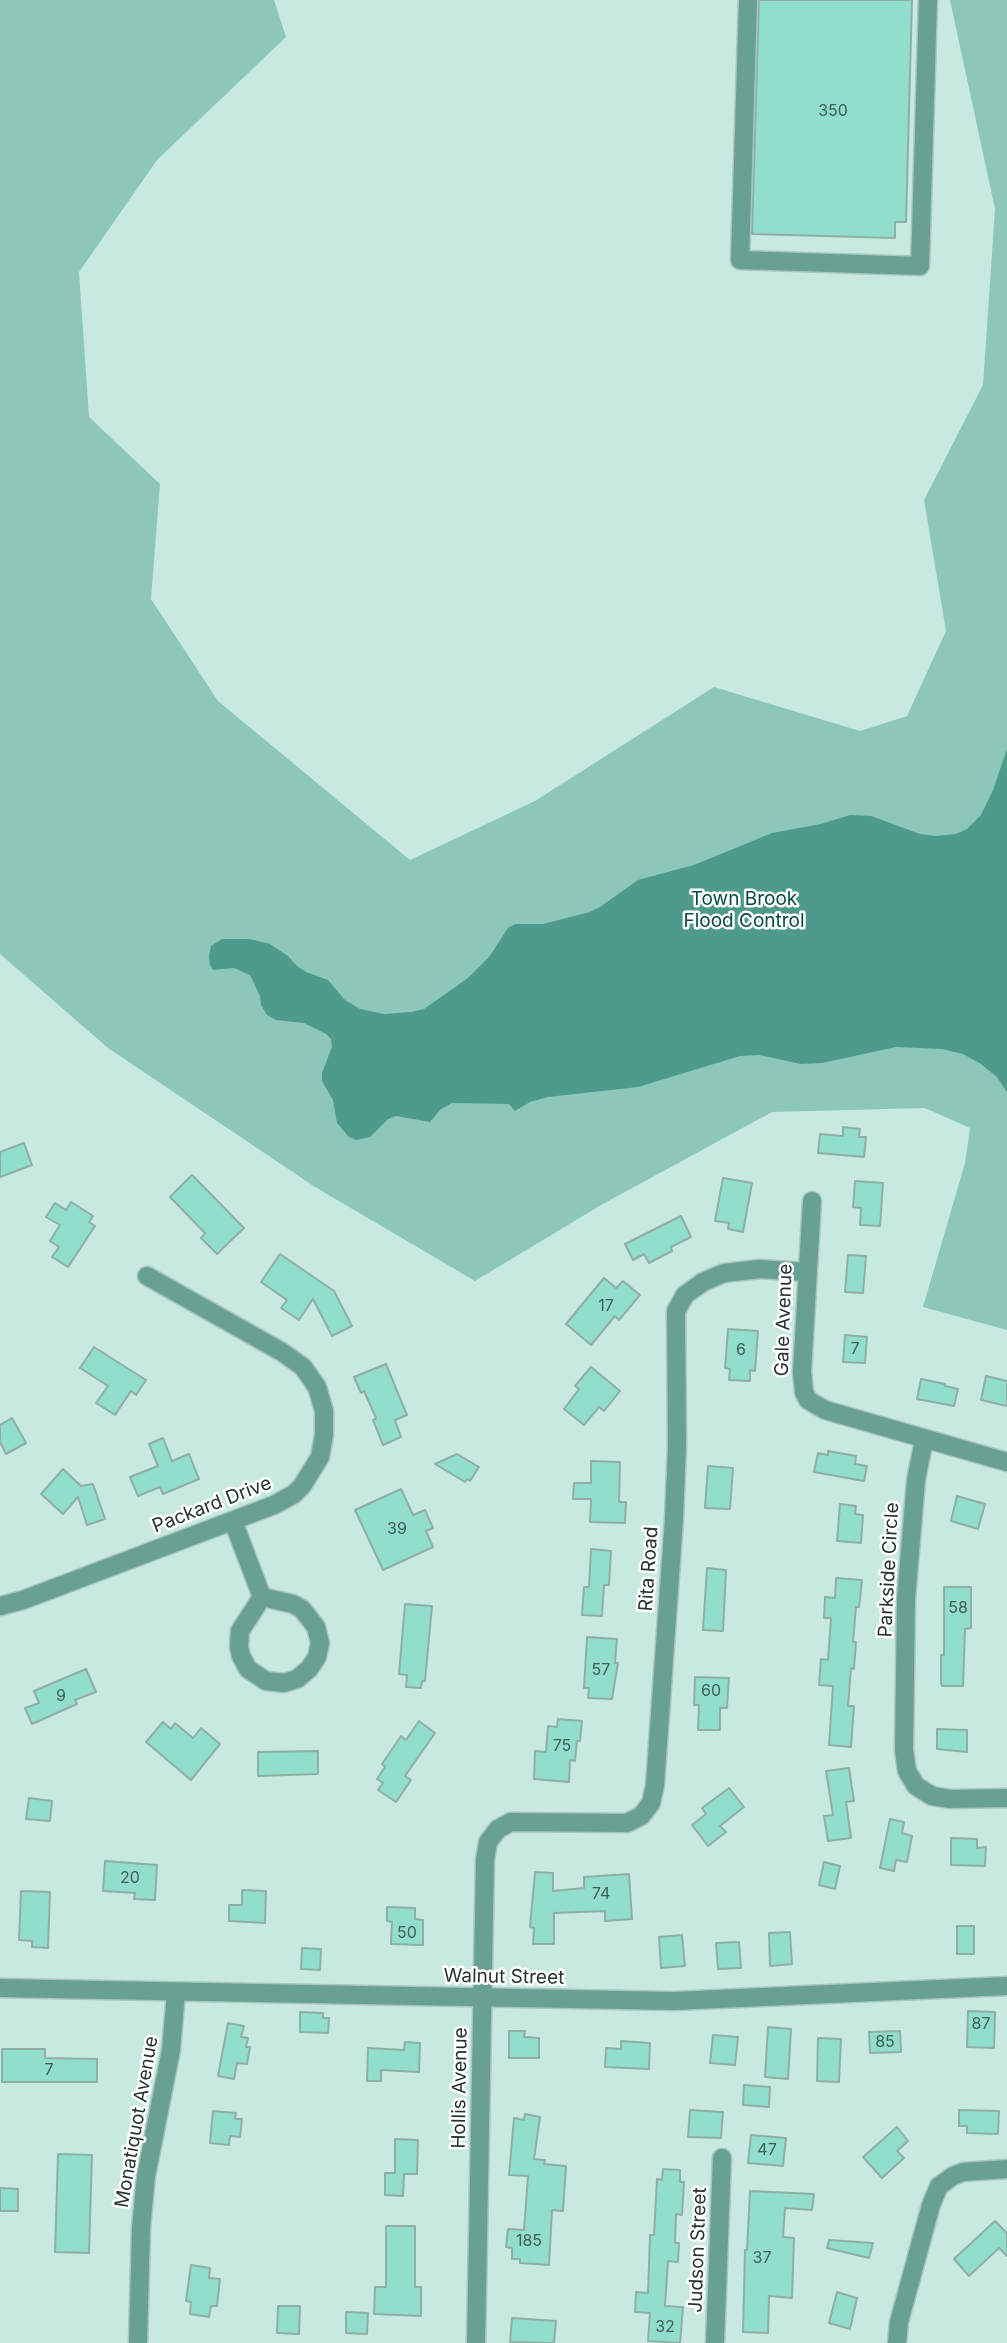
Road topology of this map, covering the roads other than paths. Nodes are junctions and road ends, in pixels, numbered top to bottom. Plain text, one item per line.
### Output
1 (748, 0) edge
2 (928, 0) edge
3 (812, 1201) dead end
4 (806, 1272) junction
5 (147, 1276) dead end
6 (924, 1440) junction
7 (1007, 1462) edge
8 (233, 1521) junction
9 (261, 1597) junction
10 (0, 1606) edge
11 (1007, 1798) edge
12 (492, 1835) joint
13 (1007, 1986) edge
14 (0, 1988) edge
15 (176, 1992) junction
16 (482, 1998) junction
17 (722, 2158) dead end
18 (1007, 2169) edge
19 (138, 2343) edge
20 (476, 2343) edge
21 (715, 2343) edge
22 (897, 2343) edge

1 - 2 street
3 - 4 street, Gale Avenue
4 - 6 street, Gale Avenue
4 - 12 street, Rita Road
5 - 8 street, Packard Drive
6 - 7 street
6 - 11 street, Parkside Circle
8 - 9 street
8 - 10 street, Packard Drive
9 - 9 street
12 - 16 street, Hollis Avenue
13 - 16 street, Walnut Street
14 - 15 street, Walnut Street
15 - 16 street, Walnut Street
15 - 19 street, Monatiquot Avenue
16 - 20 street, Hollis Avenue
17 - 21 street, Judson Street
18 - 22 street

